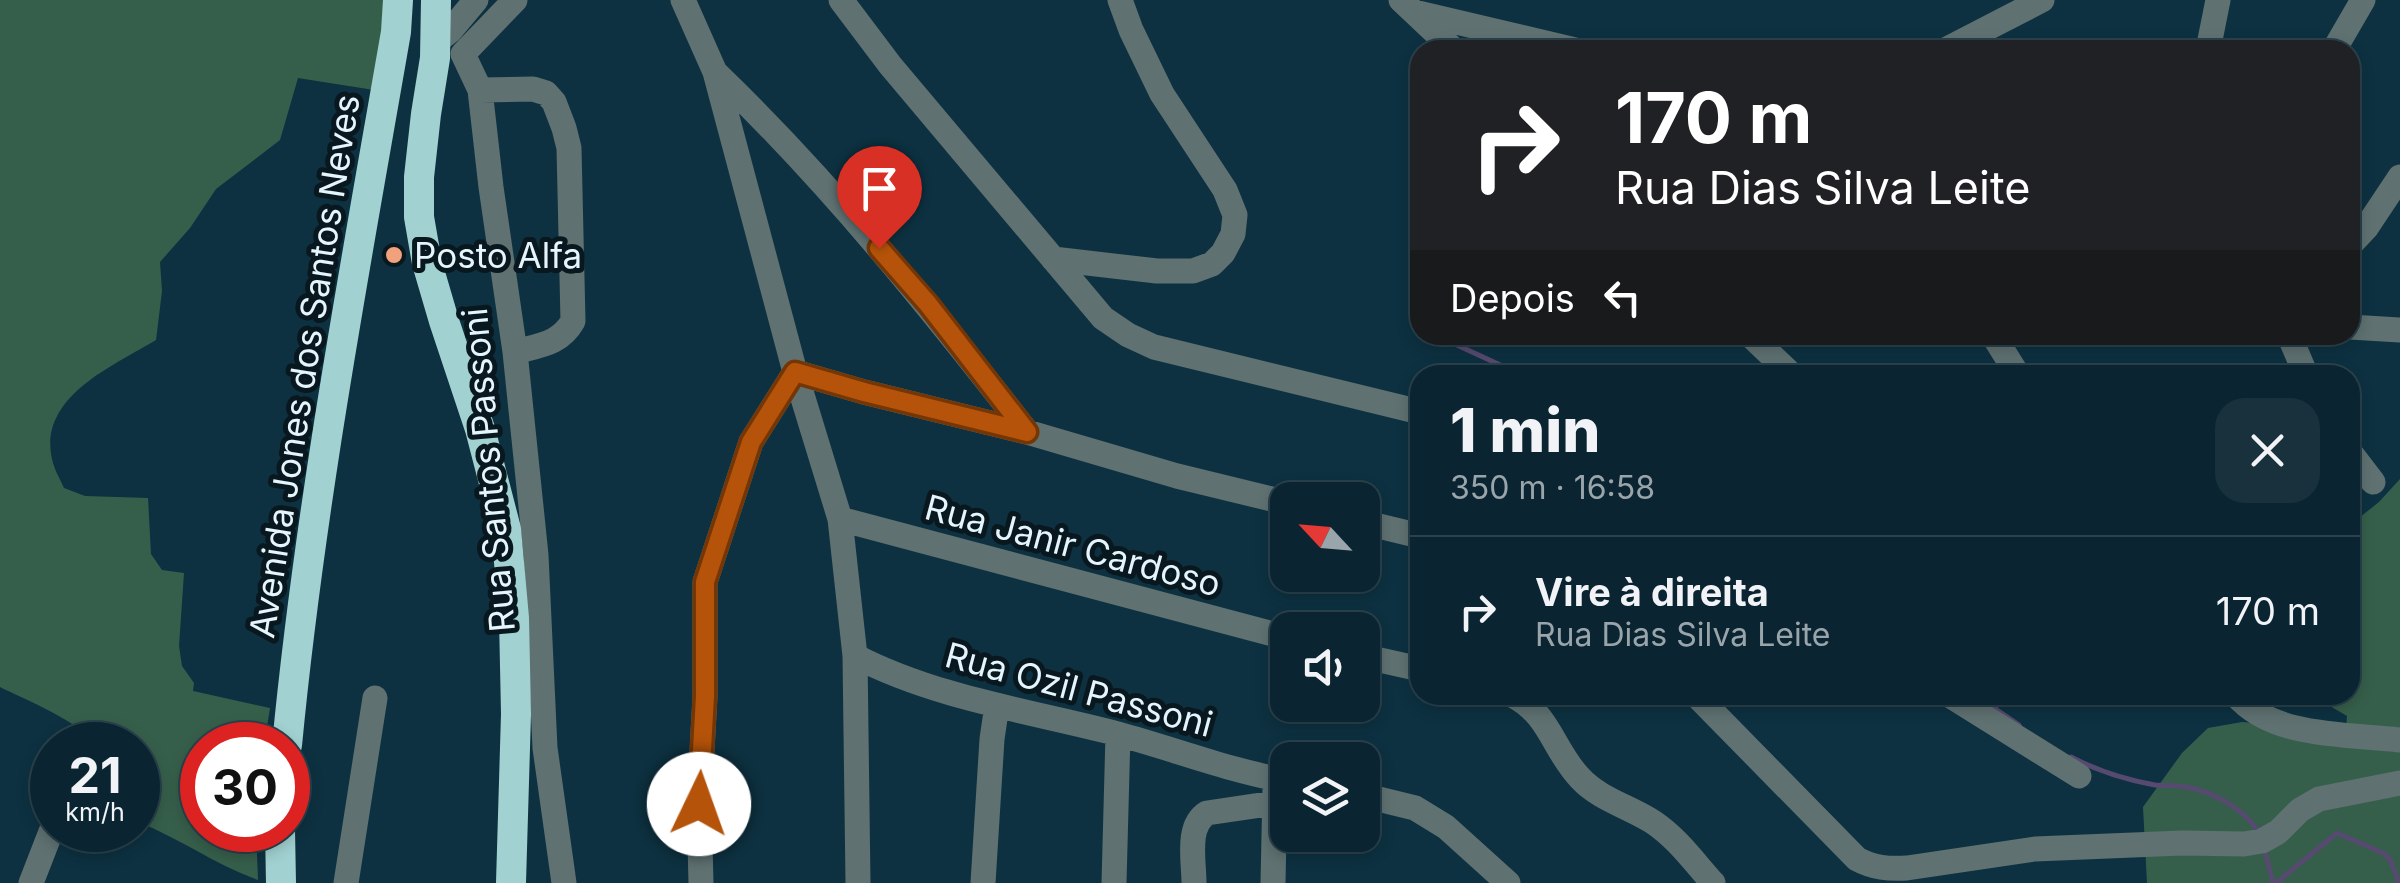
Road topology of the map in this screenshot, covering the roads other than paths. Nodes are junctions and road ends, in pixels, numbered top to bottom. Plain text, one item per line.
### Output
1 (398, 0) edge
2 (436, 0) edge
3 (476, 0) edge
4 (515, 0) edge
5 (683, 0) edge
6 (841, 0) edge
7 (1120, 0) edge
8 (2042, 0) edge
9 (2218, 0) edge
10 (2363, 0) edge
11 (1407, 6) edge
12 (1443, 40) edge
13 (1537, 40) edge
14 (1964, 40) edge
15 (2210, 40) edge
16 (2340, 40) edge
17 (445, 51) junction
18 (714, 72) junction
19 (480, 90) junction
20 (2400, 177) edge
21 (2360, 234) edge
22 (1053, 259) junction
23 (2360, 328) edge
24 (2400, 330) edge
25 (1760, 345) edge
26 (516, 352) junction
27 (1782, 365) edge
28 (795, 372) junction
29 (1410, 410) edge
30 (1027, 432) junction
31 (2360, 465) edge
32 (2373, 482) dead end
33 (1270, 499) edge
34 (840, 520) junction
35 (1380, 526) edge
36 (1410, 534) edge
37 (1270, 633) edge
38 (855, 656) junction
39 (1380, 660) edge
40 (1410, 667) edge
41 (374, 698) dead end
42 (997, 705) junction
43 (1529, 705) edge
44 (1706, 705) edge
45 (1965, 705) edge
46 (2244, 705) edge
47 (289, 722) edge
48 (1118, 734) junction
49 (2400, 740) edge
50 (2079, 776) dead end
51 (2400, 784) edge
52 (1270, 785) edge
53 (1270, 791) edge
54 (1380, 799) edge
55 (43, 852) edge
56 (280, 852) edge
57 (1275, 852) edge
58 (31, 883) edge
59 (281, 883) edge
60 (346, 883) edge
61 (511, 883) edge
62 (564, 883) edge
63 (700, 883) edge
64 (858, 883) edge
65 (983, 883) edge
66 (1114, 883) edge
67 (1194, 883) edge
68 (1273, 883) edge
69 (1508, 883) edge
70 (1713, 883) edge

1 - 47 highway, Avenida Jones dos Santos Neves
2 - 17 highway
3 - 17 street
4 - 17 street
5 - 18 street
6 - 22 street
7 - 22 street
8 - 14 street
9 - 15 street
10 - 16 street
11 - 12 street
11 - 13 street
17 - 19 street, Rua Santos Passoni
17 - 61 highway
18 - 28 street
18 - 30 street
19 - 26 street, Rua Santos Passoni
19 - 26 street
20 - 21 street
22 - 29 street
23 - 24 street
25 - 27 street
26 - 62 street, Rua Santos Passoni
28 - 30 street
28 - 34 street
28 - 63 street
30 - 33 street
31 - 32 street
34 - 37 street, Rua Janir Cardoso
34 - 38 street
35 - 36 street
38 - 42 street, Rua Ozil Passoni
38 - 64 street
39 - 40 street
41 - 60 street
42 - 48 street, Rua Ozil Passoni
42 - 65 street
43 - 70 street
44 - 51 street
45 - 50 street
46 - 49 street
48 - 52 street, Rua Ozil Passoni
48 - 66 street
53 - 67 street
54 - 69 street
55 - 58 street
56 - 59 highway
57 - 68 street

